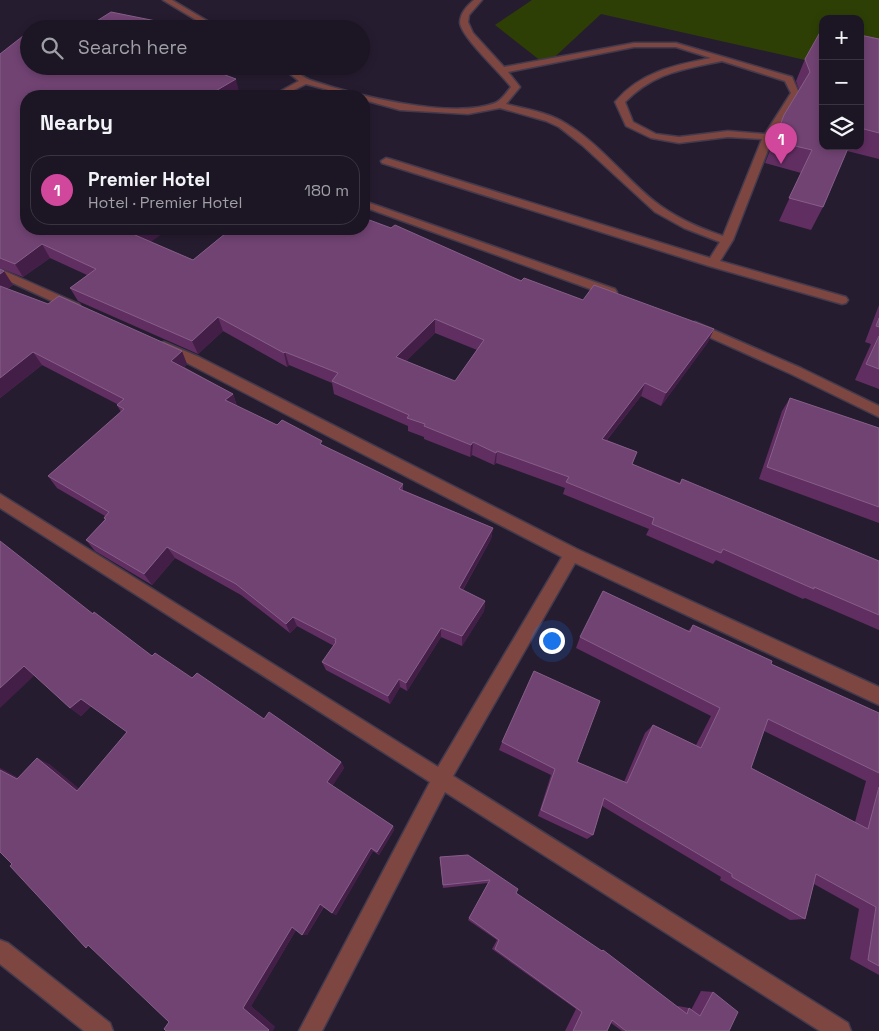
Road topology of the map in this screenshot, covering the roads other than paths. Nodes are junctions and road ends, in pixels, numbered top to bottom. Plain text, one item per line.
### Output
1 (167, 0) edge
2 (478, 0) edge
3 (201, 20) edge
4 (722, 59) junction
5 (503, 70) junction
6 (298, 75) edge
7 (305, 80) junction
8 (287, 90) edge
9 (339, 90) edge
10 (370, 99) edge
11 (500, 105) junction
12 (768, 136) junction
13 (386, 161) dead end
14 (370, 206) edge
15 (727, 240) junction
16 (713, 263) junction
17 (0, 273) edge
18 (624, 297) edge
19 (842, 300) dead end
20 (86, 312) edge
21 (688, 323) edge
22 (149, 340) edge
23 (879, 412) edge
24 (0, 500) edge
25 (572, 554) junction
26 (879, 696) edge
27 (442, 778) junction
28 (0, 951) edge
29 (102, 1031) edge
30 (310, 1031) edge
31 (840, 1031) edge

1 - 3 street
2 - 5 street
4 - 5 street
4 - 12 street
4 - 12 street
5 - 11 street
6 - 7 street
7 - 8 street
7 - 9 street
10 - 11 street
11 - 15 street
12 - 15 street
13 - 16 street
14 - 18 street
15 - 16 street
16 - 19 street
17 - 20 street
21 - 23 street
22 - 25 street
24 - 27 street
25 - 26 street
25 - 27 street
27 - 30 street
27 - 31 street
28 - 29 street

